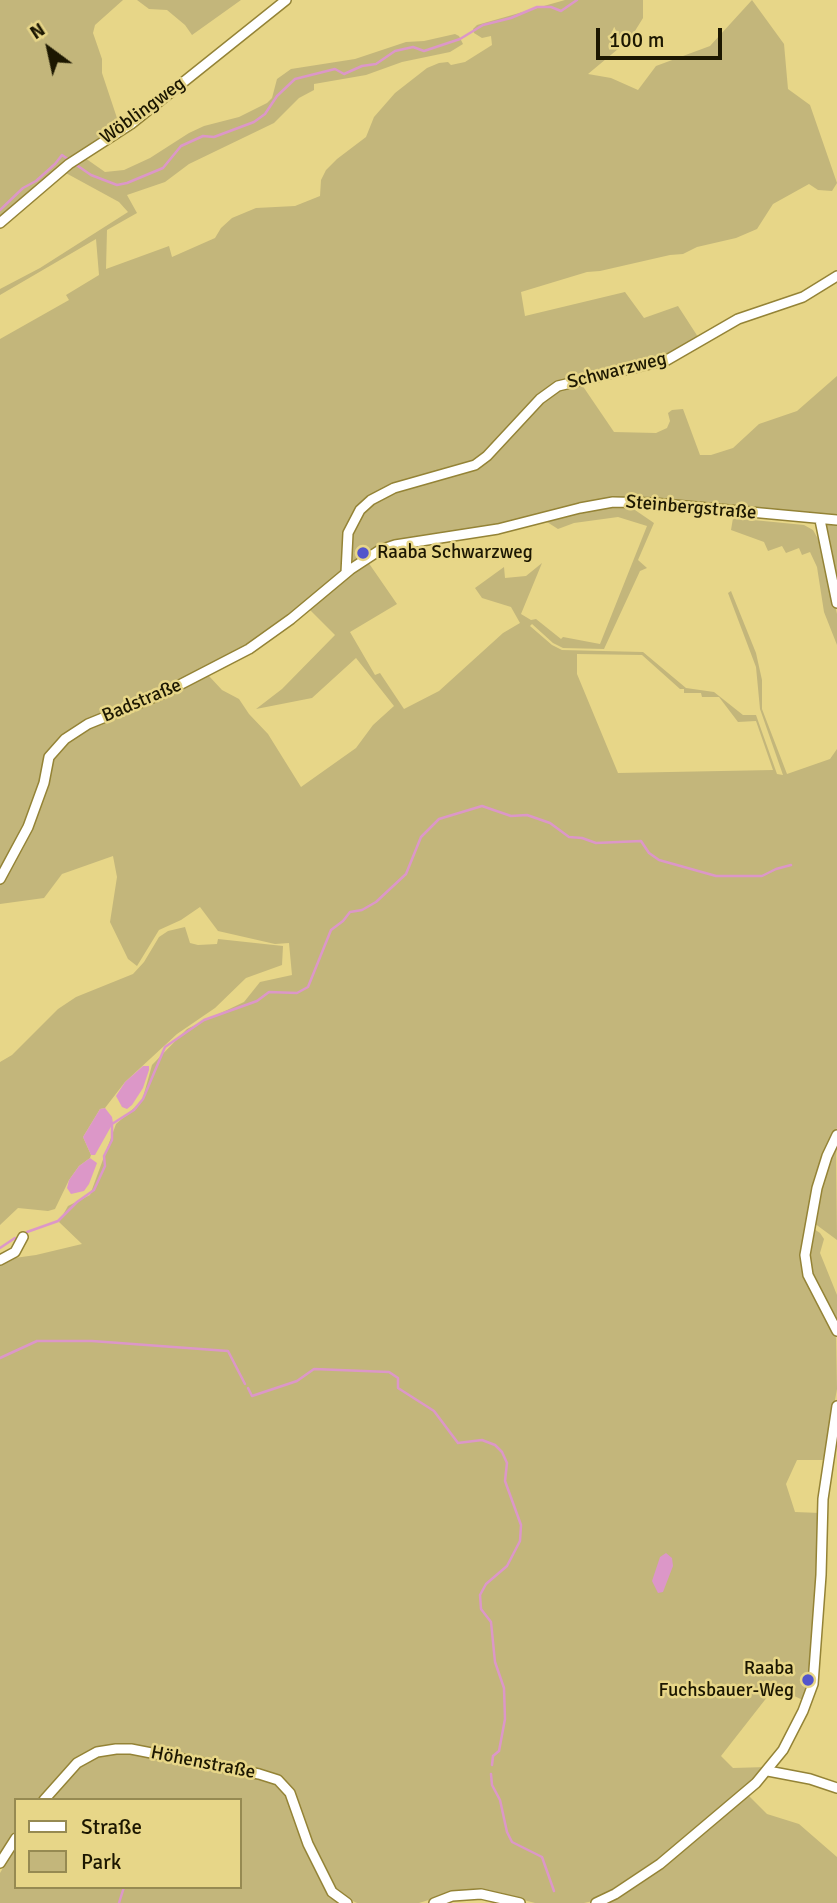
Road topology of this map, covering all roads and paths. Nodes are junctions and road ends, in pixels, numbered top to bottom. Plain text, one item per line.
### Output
1 (286, 0) edge
2 (0, 223) edge
3 (837, 276) edge
4 (820, 520) junction
5 (837, 520) edge
6 (346, 573) junction
7 (837, 603) edge
8 (0, 879) edge
9 (837, 1135) edge
10 (23, 1237) dead end
11 (0, 1260) edge
12 (837, 1331) edge
13 (837, 1406) edge
14 (836, 1420) edge
15 (768, 1771) junction
16 (837, 1788) edge
17 (46, 1798) edge
18 (14, 1841) edge
19 (0, 1864) edge
20 (450, 1899) edge
21 (347, 1903) edge
22 (434, 1903) edge
23 (520, 1903) edge
24 (596, 1903) edge

1 - 2 street, Wöblingweg
3 - 6 street, Schwarzweg
4 - 5 street, Steinbergstraße
4 - 6 street, Steinbergstraße
4 - 7 street
6 - 8 street, Badstraße
9 - 12 street
10 - 11 street
13 - 14 street
14 - 15 street
15 - 16 street
15 - 24 street
17 - 21 street, Höhenstraße
18 - 19 street
20 - 22 street
20 - 23 street

